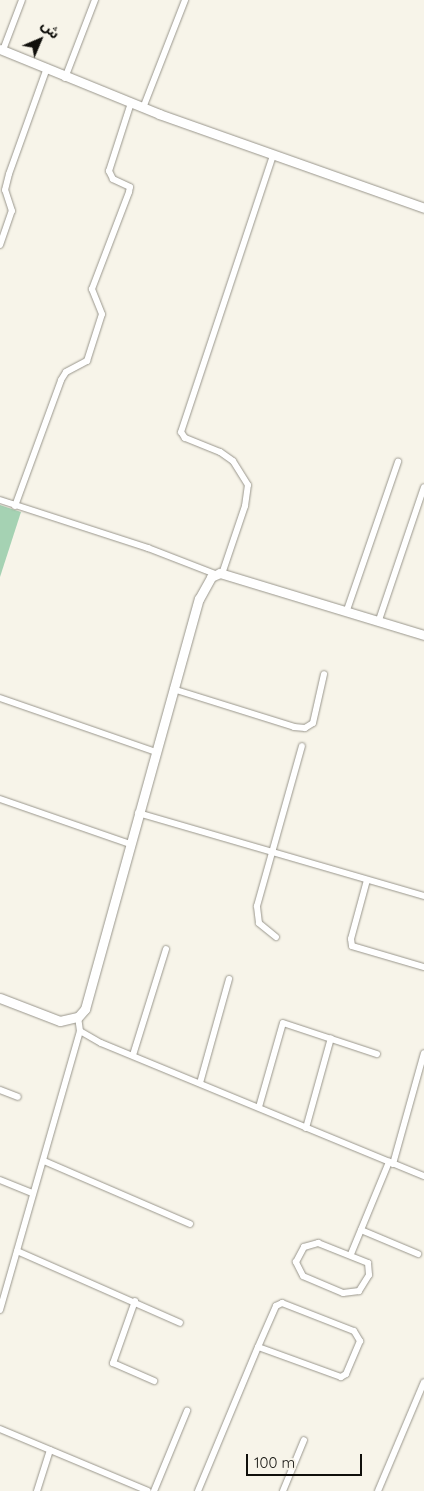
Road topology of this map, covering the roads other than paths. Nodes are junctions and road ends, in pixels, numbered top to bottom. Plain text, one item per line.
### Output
1 (22, 0) edge
2 (95, 0) edge
3 (185, 0) edge
4 (2, 50) edge
5 (48, 68) junction
6 (65, 78) junction
7 (131, 103) junction
8 (143, 108) junction
9 (274, 155) junction
10 (424, 208) edge
11 (0, 245) edge
12 (398, 462) dead end
13 (424, 487) edge
14 (0, 500) edge
15 (15, 506) junction
16 (218, 574) junction
17 (347, 610) junction
18 (379, 620) junction
19 (424, 635) edge
20 (324, 674) dead end
21 (173, 689) junction
22 (0, 698) edge
23 (302, 746) dead end
24 (156, 752) junction
25 (0, 799) edge
26 (138, 813) junction
27 (130, 844) junction
28 (271, 853) junction
29 (367, 880) junction
30 (424, 896) edge
31 (276, 937) dead end
32 (166, 949) dead end
33 (424, 967) edge
34 (229, 978) dead end
35 (0, 998) edge
36 (78, 1017) junction
37 (80, 1031) junction
38 (331, 1038) junction
39 (424, 1053) edge
40 (377, 1054) dead end
41 (133, 1055) junction
42 (200, 1082) junction
43 (0, 1090) edge
44 (18, 1098) dead end
45 (259, 1107) junction
46 (306, 1128) junction
47 (44, 1161) junction
48 (391, 1163) junction
49 (424, 1176) edge
50 (0, 1180) edge
51 (33, 1193) junction
52 (190, 1224) dead end
53 (361, 1230) junction
54 (17, 1251) junction
55 (351, 1254) junction
56 (418, 1254) dead end
57 (135, 1301) junction
58 (0, 1310) edge
59 (180, 1323) dead end
60 (258, 1346) junction
61 (154, 1381) dead end
62 (424, 1382) edge
63 (187, 1411) dead end
64 (0, 1429) edge
65 (304, 1440) dead end
66 (50, 1450) junction
67 (37, 1491) edge
68 (148, 1491) edge
69 (154, 1491) edge
70 (198, 1491) edge
71 (283, 1491) edge
72 (378, 1491) edge

1 - 4 street
2 - 6 street
3 - 8 street
4 - 5 street
5 - 6 street
5 - 11 street
6 - 7 street
7 - 8 street
7 - 15 street
8 - 9 street
9 - 10 street
9 - 16 street
12 - 17 street
13 - 18 street
14 - 15 street
15 - 16 street
16 - 17 street
16 - 21 street
17 - 18 street
18 - 19 street
20 - 21 street
21 - 24 street
22 - 24 street
23 - 28 street
24 - 26 street
25 - 27 street
26 - 27 street
26 - 28 street
27 - 36 street
28 - 29 street
28 - 31 street
29 - 30 street
29 - 33 street
32 - 41 street
34 - 42 street
35 - 36 street
36 - 37 street
37 - 41 street
37 - 47 street
38 - 40 street
38 - 45 street
38 - 46 street
39 - 48 street
41 - 42 street
42 - 45 street
43 - 44 street
45 - 46 street
46 - 48 street
47 - 51 street
47 - 52 street
48 - 49 street
48 - 53 street
50 - 51 street
51 - 54 street
53 - 55 street
53 - 56 street
54 - 57 street
54 - 58 street
55 - 55 street
57 - 59 street
57 - 61 street
60 - 60 street
60 - 70 street
62 - 72 street
63 - 69 street
64 - 66 street
65 - 71 street
66 - 67 street
66 - 68 street

